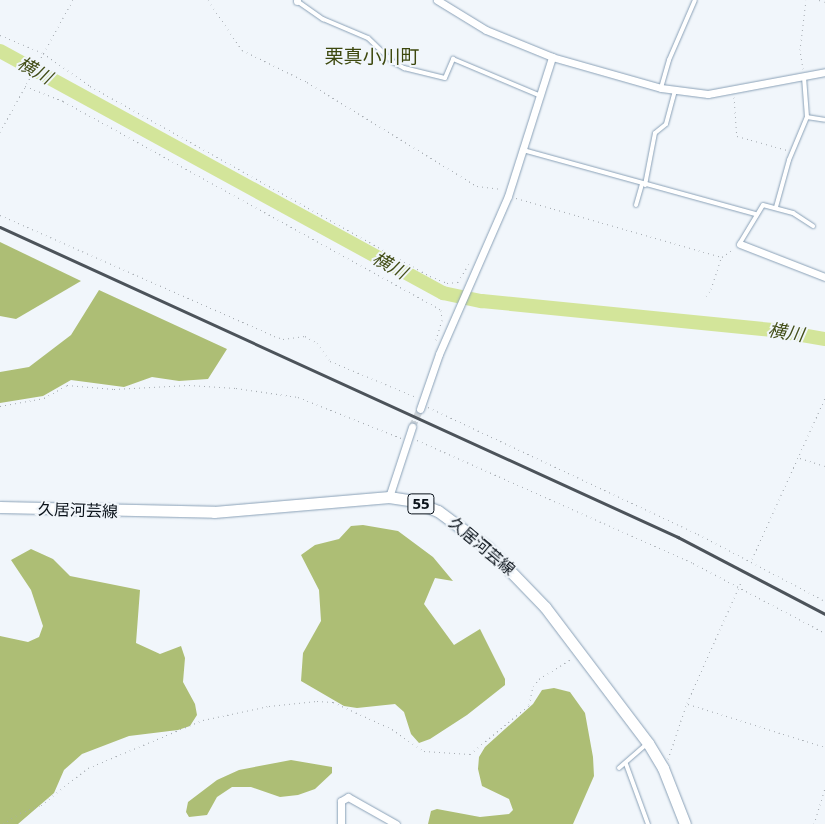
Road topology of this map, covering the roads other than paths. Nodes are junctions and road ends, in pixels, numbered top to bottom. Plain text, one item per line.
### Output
1 (297, 0) edge
2 (437, 0) edge
3 (695, 0) edge
4 (552, 57) junction
5 (825, 72) edge
6 (804, 77) junction
7 (661, 88) junction
8 (675, 90) junction
9 (541, 96) junction
10 (808, 117) junction
11 (825, 120) edge
12 (523, 150) junction
13 (644, 185) junction
14 (636, 205) dead end
15 (776, 207) junction
16 (755, 214) junction
17 (813, 226) dead end
18 (740, 244) joint
19 (825, 277) edge
20 (421, 404) tunnel mouth
21 (412, 428) tunnel mouth
22 (389, 497) junction
23 (0, 507) edge
24 (648, 744) junction
25 (626, 764) junction
26 (619, 768) dead end
27 (341, 824) edge
28 (396, 824) edge
29 (648, 824) edge
30 (685, 824) edge

1 - 9 lane
2 - 4 street
3 - 7 lane
4 - 7 street
4 - 9 street
5 - 6 street
6 - 8 street
6 - 10 lane
7 - 8 street
8 - 13 lane
9 - 12 street
10 - 11 lane
10 - 15 lane
12 - 13 lane
12 - 20 street
13 - 14 lane
13 - 16 lane
15 - 16 lane
15 - 17 lane
16 - 18 lane
18 - 19 street
21 - 22 street
22 - 23 main road, 久居河芸線 / 55
22 - 24 main road, 久居河芸線 / 55
24 - 25 lane
24 - 30 main road, 久居河芸線 / 55
25 - 26 lane
25 - 29 lane
27 - 28 street

